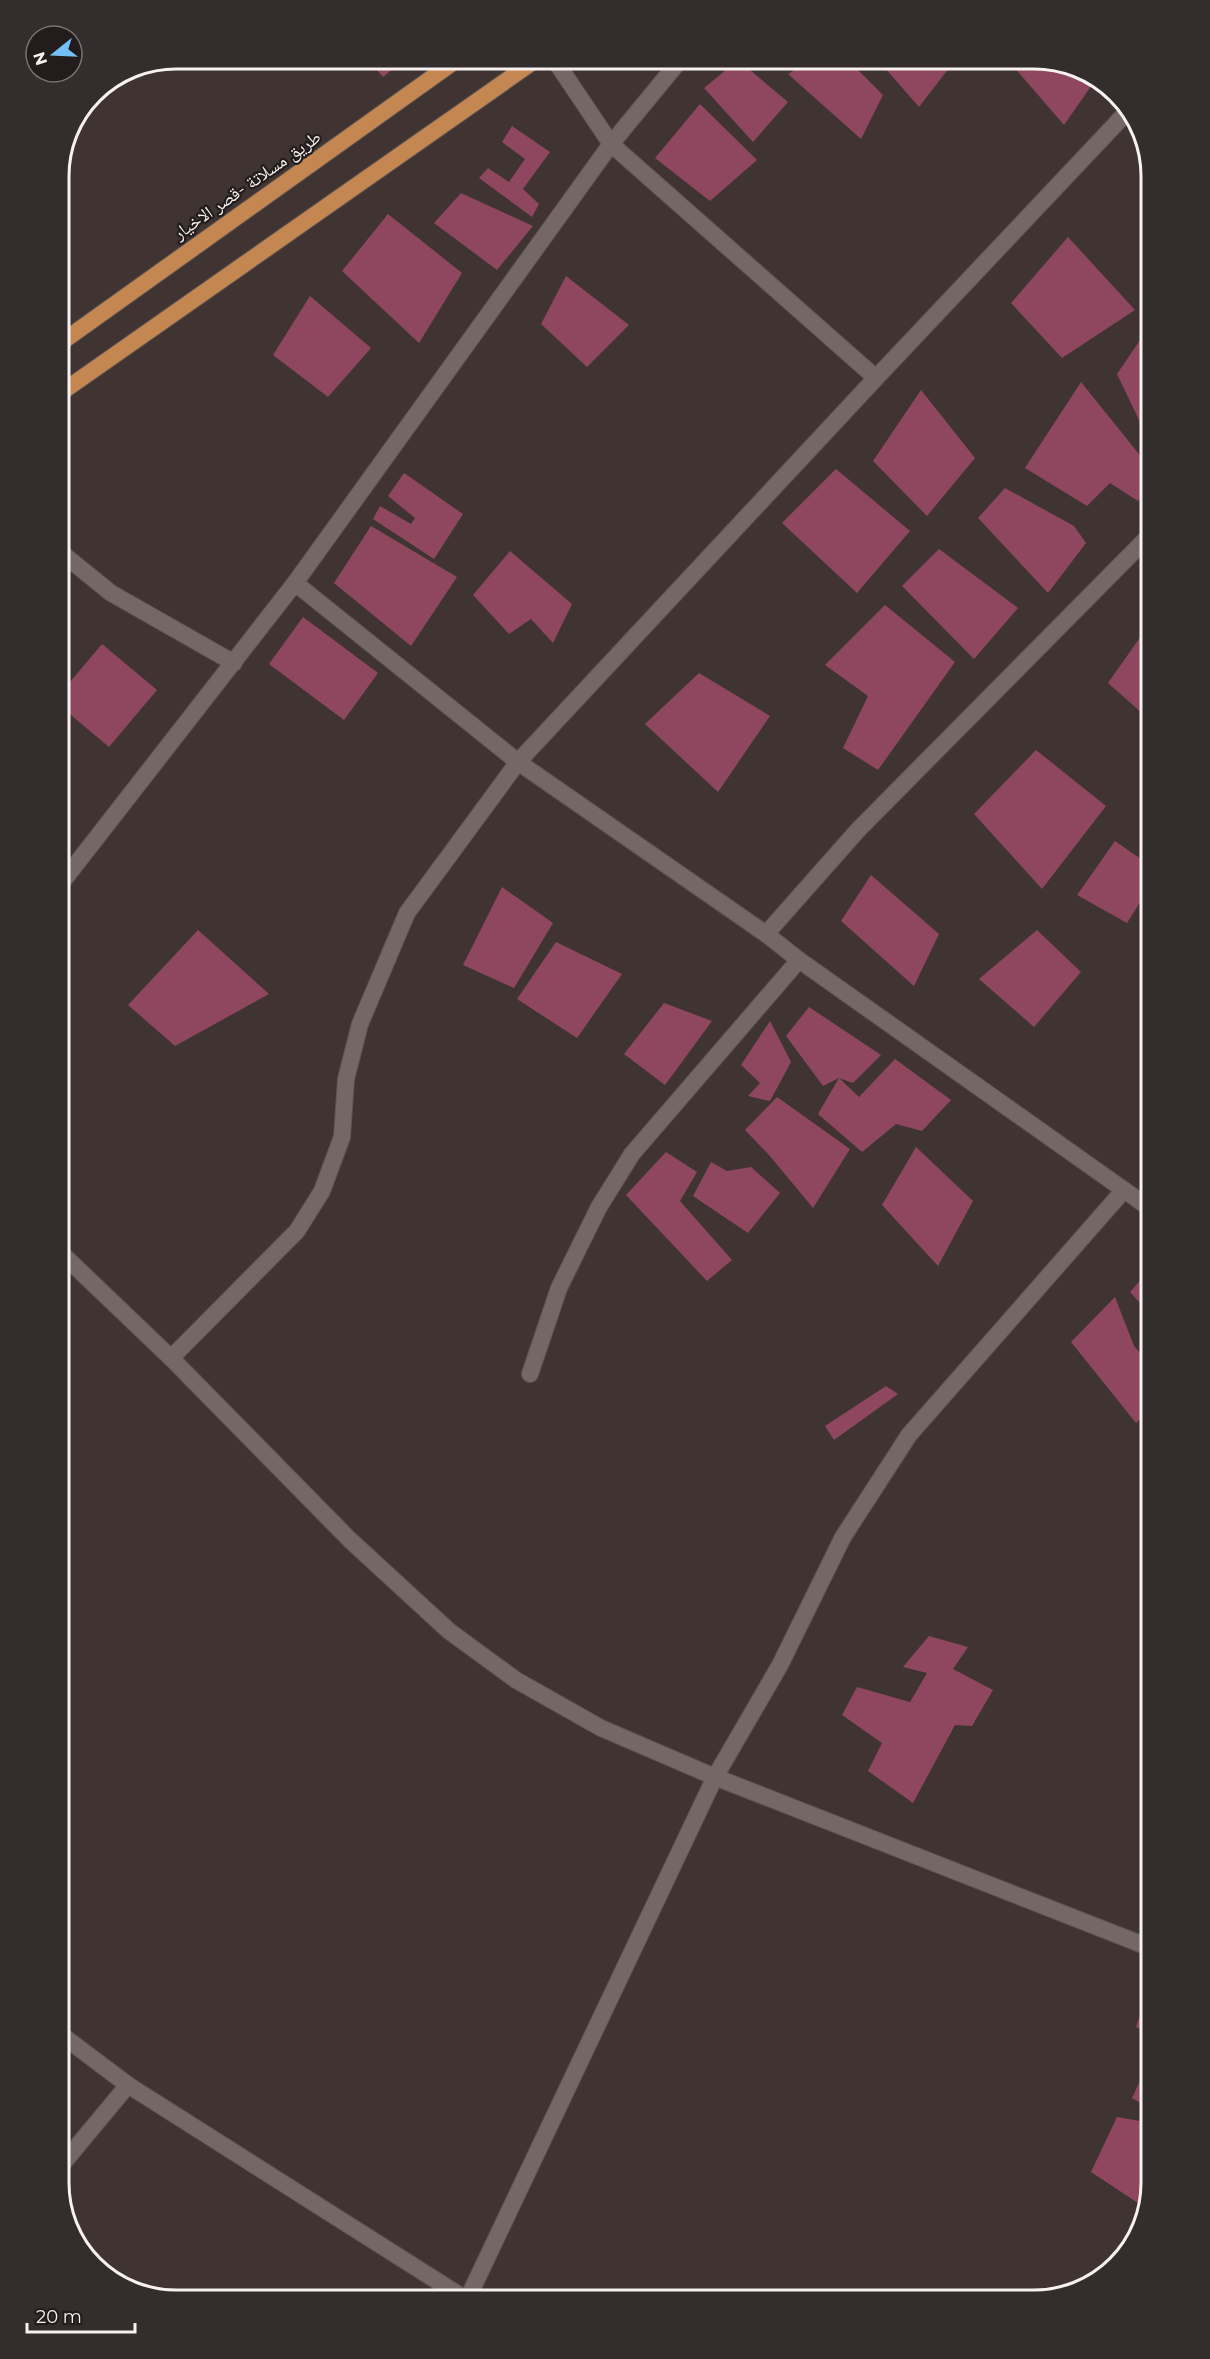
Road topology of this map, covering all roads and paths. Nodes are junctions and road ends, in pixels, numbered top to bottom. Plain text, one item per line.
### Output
1 (444, 69) edge
2 (523, 69) edge
3 (561, 69) edge
4 (673, 69) edge
5 (1123, 117) edge
6 (611, 144) junction
7 (69, 337) edge
8 (876, 378) junction
9 (69, 387) edge
10 (1141, 545) edge
11 (69, 558) edge
12 (295, 583) junction
13 (234, 663) junction
14 (518, 762) junction
15 (69, 873) edge
16 (766, 934) junction
17 (799, 960) junction
18 (1124, 1190) junction
19 (1141, 1202) edge
20 (69, 1261) edge
21 (171, 1358) junction
22 (531, 1374) dead end
23 (714, 1778) junction
24 (1141, 1944) edge
25 (69, 2041) edge
26 (128, 2085) junction
27 (69, 2155) edge
28 (451, 2290) edge
29 (472, 2290) edge

1 - 7 main road, طريق مسلاتة -قصر الاخيار
2 - 9 main road
3 - 6 street
4 - 6 street
5 - 8 street
6 - 8 street
6 - 12 street
8 - 14 street
10 - 16 street
11 - 13 street
12 - 13 street
12 - 14 street
13 - 15 street
14 - 16 street
14 - 21 street
16 - 17 street
17 - 18 street
17 - 22 street
18 - 19 street
18 - 23 street
20 - 21 street
21 - 23 street
23 - 24 street
23 - 29 street
25 - 26 street
26 - 27 street
26 - 28 street

